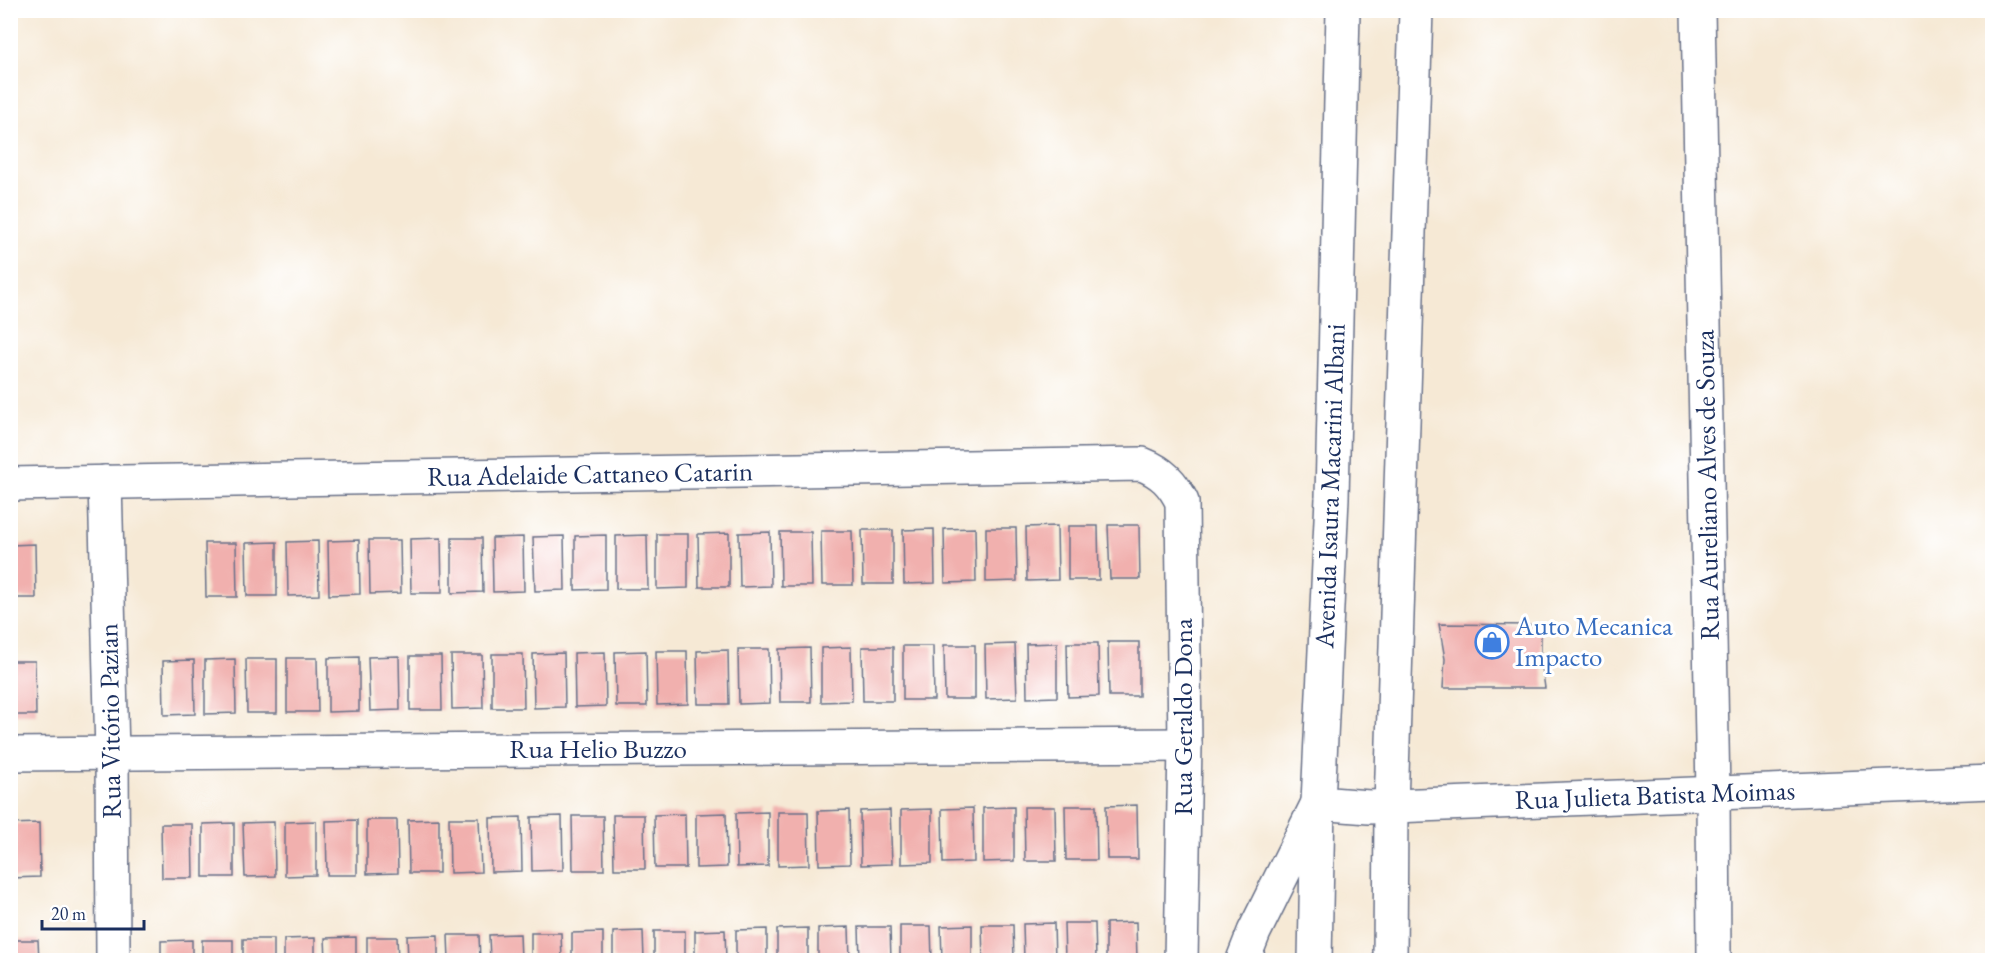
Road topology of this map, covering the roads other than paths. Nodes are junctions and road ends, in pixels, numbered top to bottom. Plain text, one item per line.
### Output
1 (1343, 10) edge
2 (1416, 10) edge
3 (1698, 10) edge
4 (1166, 478) joint
5 (105, 482) junction
6 (10, 484) edge
7 (1185, 745) junction
8 (112, 753) junction
9 (10, 754) edge
10 (1992, 782) edge
11 (1713, 793) junction
12 (1318, 803) junction
13 (1391, 806) junction
14 (113, 960) edge
15 (1181, 960) edge
16 (1243, 960) edge
17 (1315, 960) edge
18 (1390, 960) edge
19 (1714, 960) edge

1 - 12 street, Avenida Isaura Macarini Albani
2 - 13 street
3 - 11 street, Rua Aureliano Alves de Souza
4 - 5 street, Rua Adelaide Cattaneo Catarin
4 - 7 street, Rua Geraldo Dona
5 - 6 street, Rua Adelaide Cattaneo Catarin
5 - 8 street, Rua Vitório Pazian
7 - 8 street, Rua Helio Buzzo
7 - 15 street, Rua Geraldo Dona
8 - 9 street, Rua Helio Buzzo
8 - 14 street, Rua Vitório Pazian
10 - 11 street, Rua Julieta Batista Moimas
11 - 13 street, Rua Julieta Batista Moimas
11 - 19 street, Rua Aureliano Alves de Souza
12 - 13 street, Rua Julieta Batista Moimas
12 - 16 street
12 - 17 street, Avenida Isaura Macarini Albani
13 - 18 street

